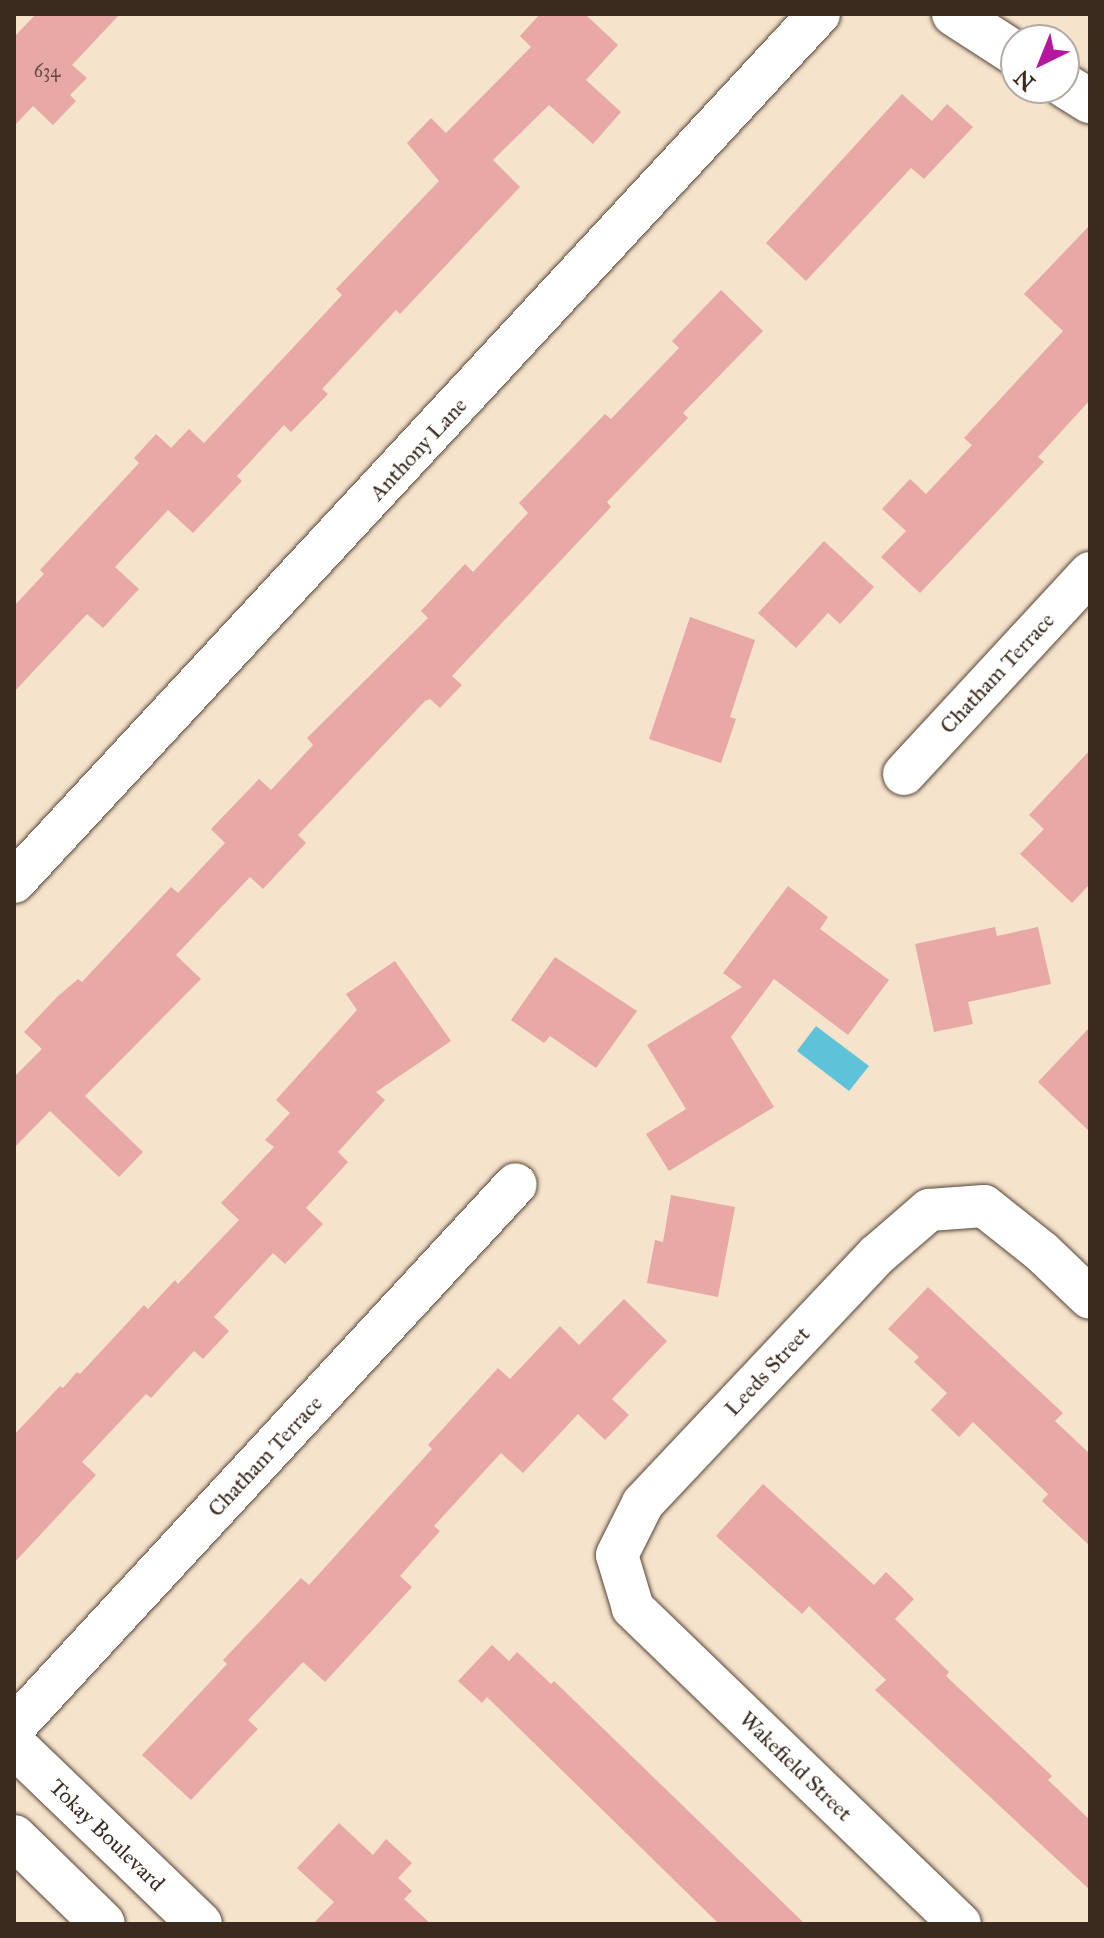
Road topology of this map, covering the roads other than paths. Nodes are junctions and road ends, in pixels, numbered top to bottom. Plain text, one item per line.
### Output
1 (819, 14) edge
2 (954, 14) edge
3 (1000, 44) edge
4 (1090, 573) edge
5 (904, 774) dead end
6 (14, 882) edge
7 (516, 1184) dead end
8 (1090, 1298) edge
9 (633, 1608) joint
10 (14, 1727) edge
11 (14, 1745) edge
12 (14, 1837) edge
13 (103, 1924) edge
14 (200, 1924) edge
15 (960, 1924) edge

1 - 6 street, Anthony Lane
2 - 3 street
4 - 5 street, Chatham Terrace
7 - 10 street, Chatham Terrace
8 - 9 street, Leeds Street
9 - 15 street, Wakefield Street
11 - 14 street, Tokay Boulevard
12 - 13 street

